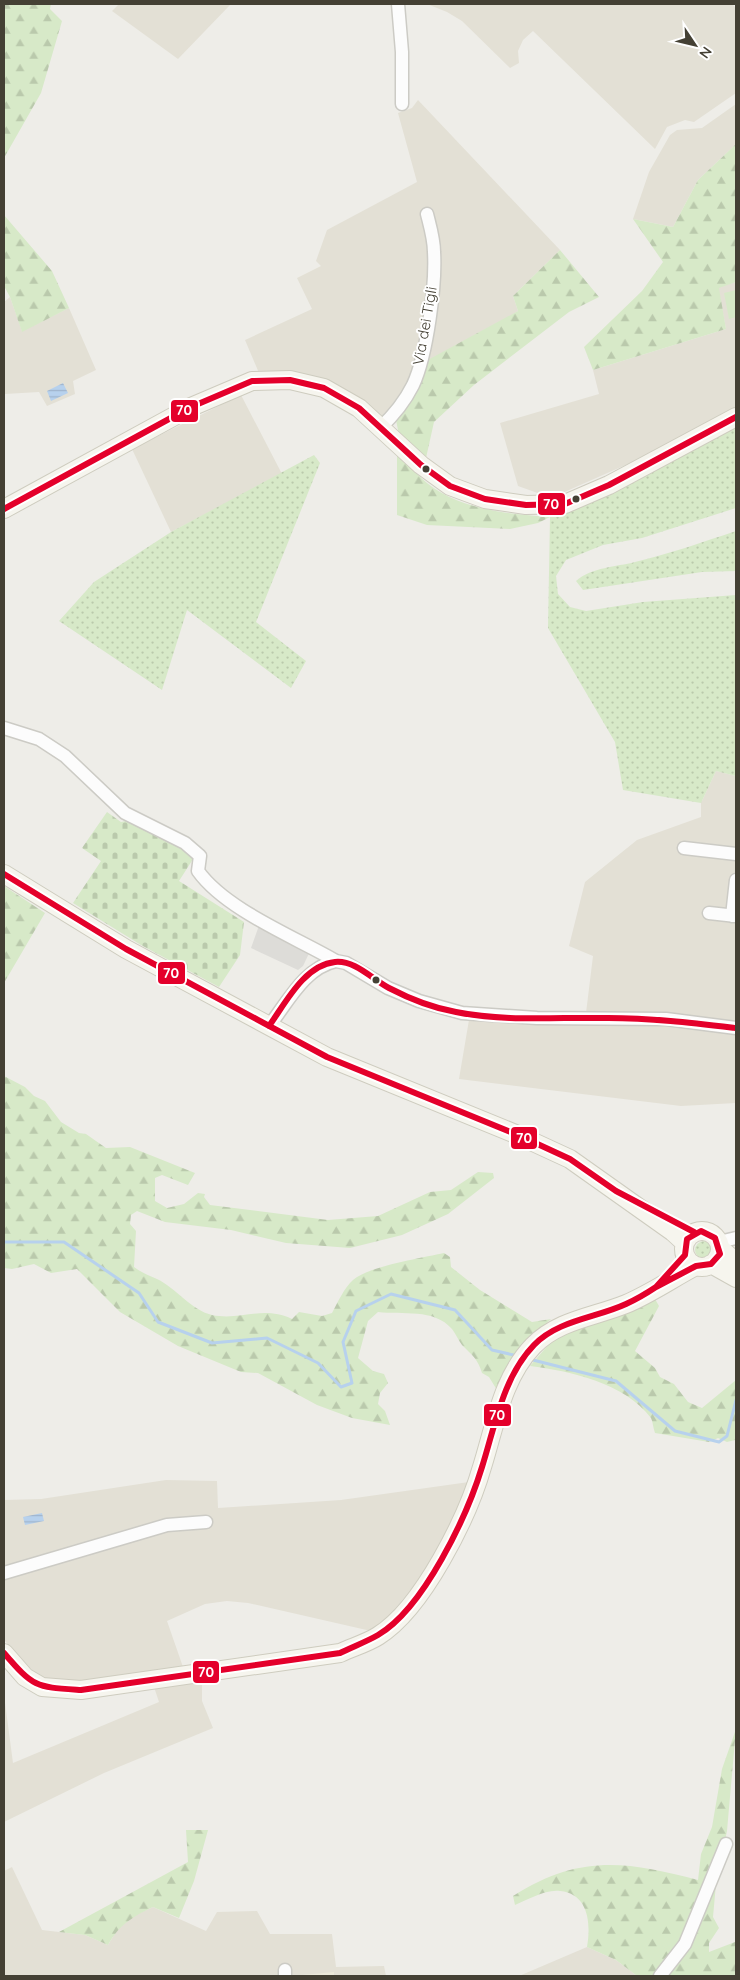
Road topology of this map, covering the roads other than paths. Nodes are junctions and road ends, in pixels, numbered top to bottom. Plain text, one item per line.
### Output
1 (398, 4) edge
2 (402, 104) dead end
3 (427, 214) dead end
4 (736, 417) edge
5 (380, 428) junction
6 (4, 509) edge
7 (4, 728) edge
8 (684, 848) dead end
9 (736, 854) edge
10 (4, 874) edge
11 (736, 880) edge
12 (709, 913) dead end
13 (734, 916) edge
14 (336, 961) junction
15 (269, 1026) junction
16 (736, 1028) edge
17 (736, 1238) edge
18 (719, 1245) junction
19 (694, 1252) junction
20 (736, 1262) edge
21 (736, 1278) edge
22 (206, 1522) dead end
23 (4, 1573) edge
24 (4, 1653) edge
25 (726, 1844) dead end
26 (660, 1976) edge

1 - 2 street
3 - 5 street, Via dei Tigli
4 - 5 street
5 - 6 street
7 - 14 street
8 - 9 street
10 - 15 street
11 - 13 street
12 - 13 street
14 - 15 street
14 - 16 street
15 - 19 street
17 - 18 street
18 - 19 street
18 - 19 street
18 - 20 street
19 - 21 street
19 - 24 street
22 - 23 street
25 - 26 street

